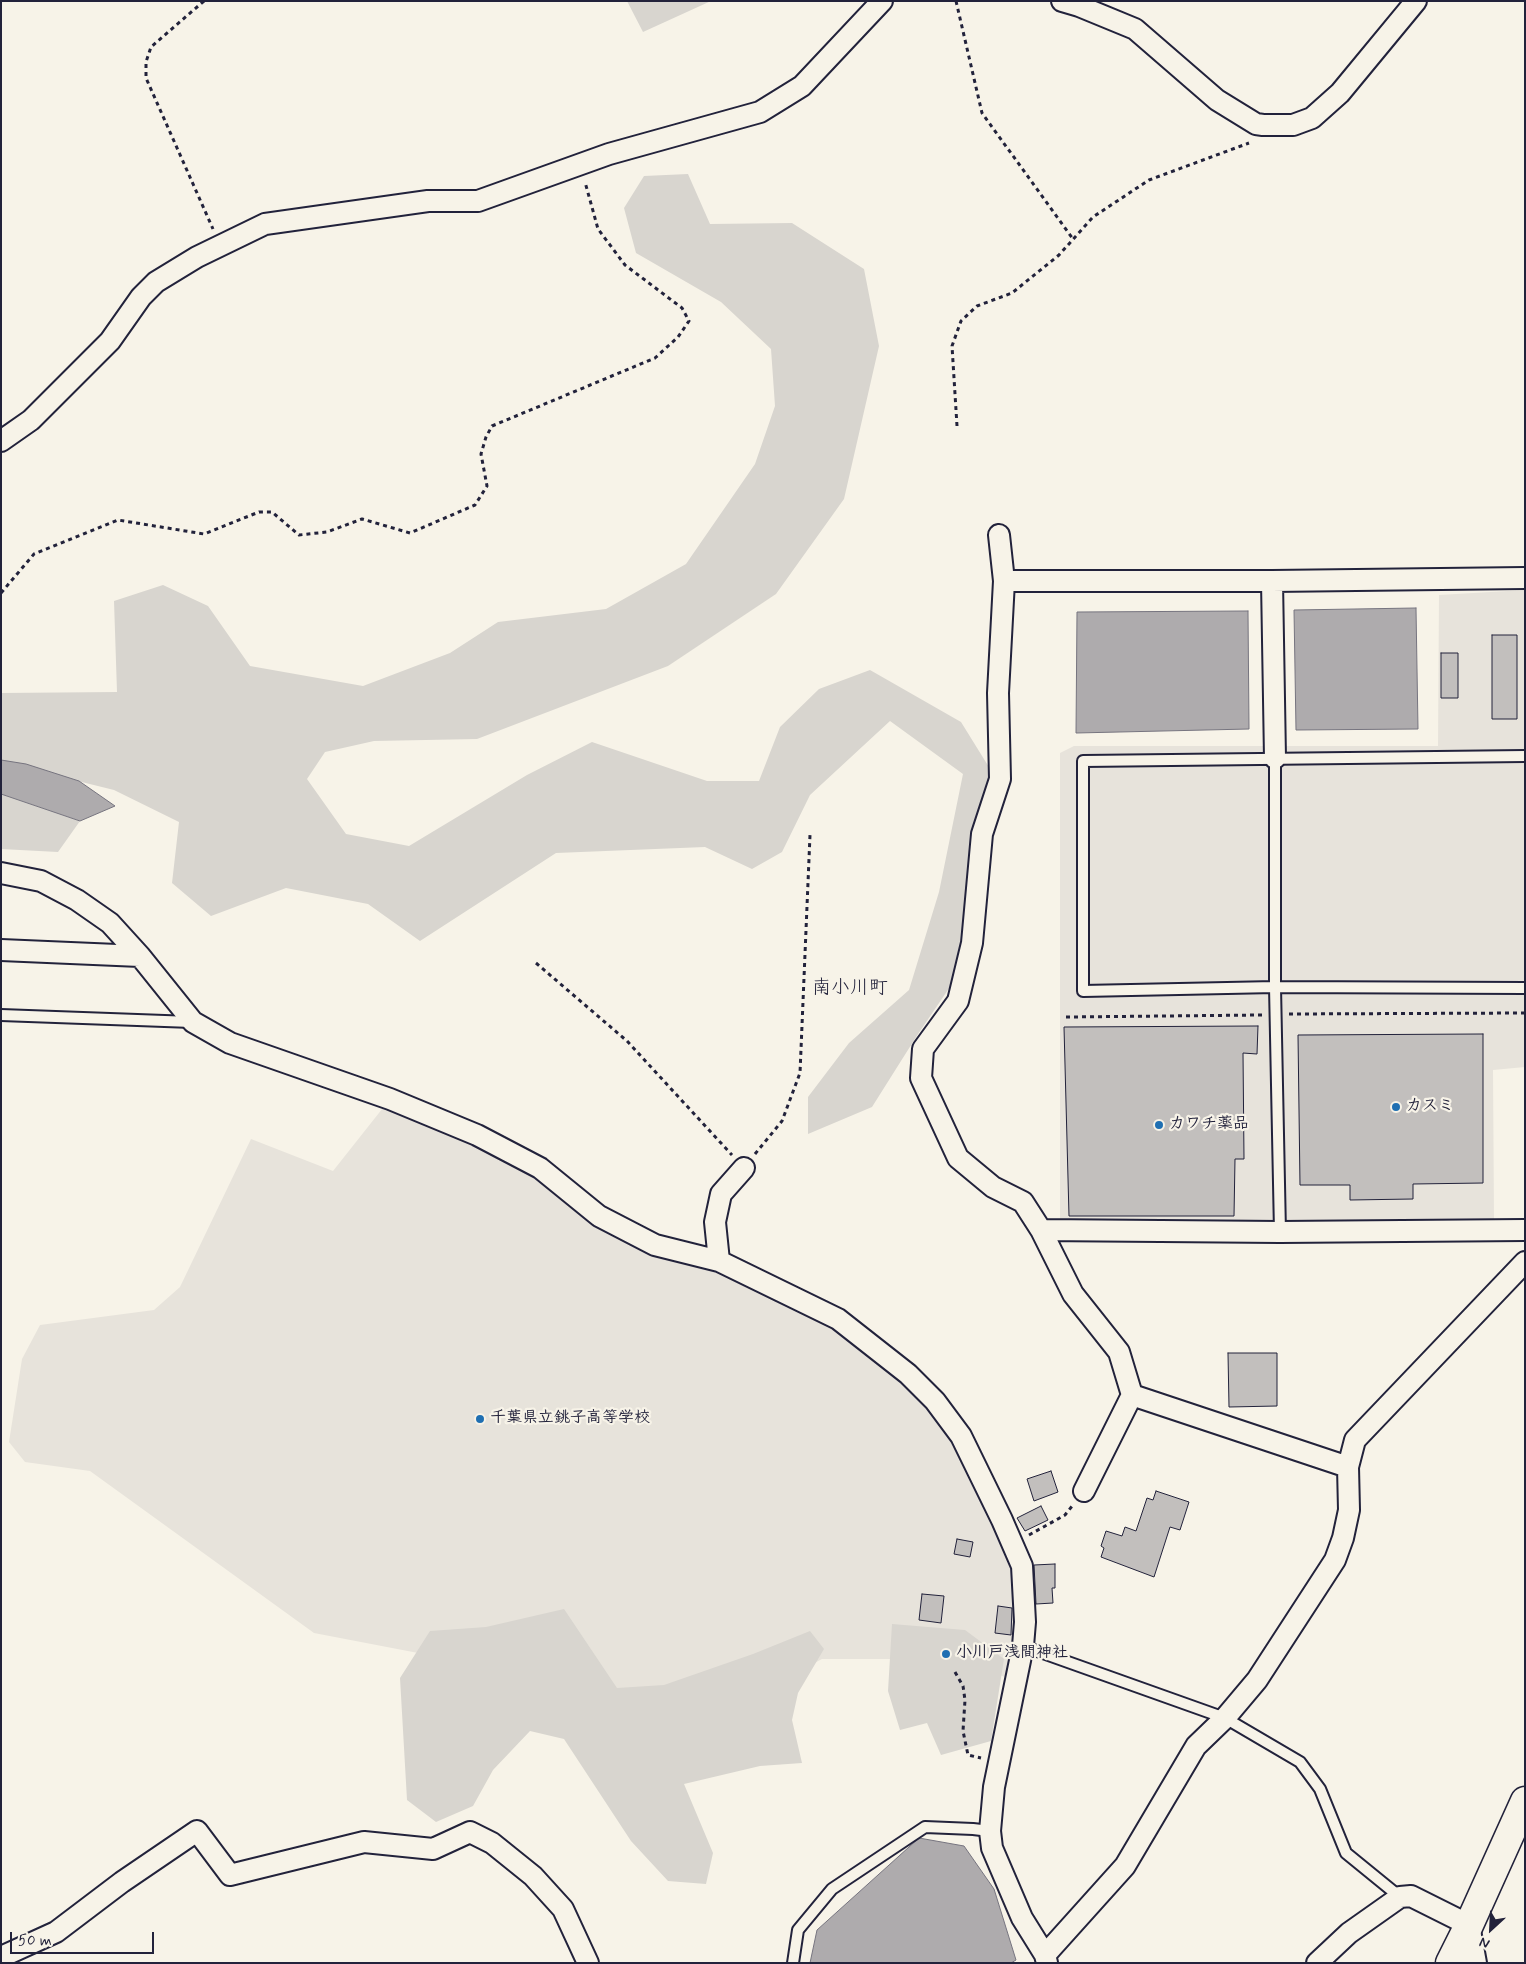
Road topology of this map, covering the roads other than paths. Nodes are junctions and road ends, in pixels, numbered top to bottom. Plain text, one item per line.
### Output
1 (882, 1) edge
2 (1062, 1) edge
3 (1416, 1) edge
4 (1, 441) edge
5 (999, 535) dead end
6 (1525, 578) edge
7 (1004, 581) junction
8 (1272, 581) junction
9 (1525, 756) edge
10 (1275, 758) junction
11 (1, 873) edge
12 (1, 950) edge
13 (140, 956) junction
14 (1276, 987) junction
15 (1525, 988) edge
16 (1, 1016) edge
17 (193, 1022) junction
18 (744, 1168) road end
19 (1041, 1230) junction
20 (1525, 1230) edge
21 (1280, 1232) junction
22 (719, 1262) junction
23 (1525, 1262) edge
24 (1132, 1395) junction
25 (1348, 1467) junction
26 (1084, 1491) road end
27 (1023, 1646) junction
28 (1225, 1718) junction
29 (1525, 1801) edge
30 (990, 1831) junction
31 (1400, 1897) junction
32 (1469, 1924) junction
33 (1, 1957) edge
34 (1046, 1959) edge
35 (588, 1963) edge
36 (793, 1963) edge
37 (1317, 1963) edge
38 (1450, 1963) edge
39 (1476, 1963) edge

1 - 4 street
2 - 3 street
5 - 7 street
6 - 8 street
7 - 8 street
7 - 19 street
8 - 10 street
9 - 10 lane
10 - 14 lane
10 - 14 lane
11 - 13 street
12 - 13 street
13 - 17 street
14 - 15 lane
14 - 21 lane
16 - 17 lane
17 - 22 street
18 - 22 street
19 - 21 street
19 - 24 street
20 - 21 street
22 - 27 street
23 - 25 street
24 - 25 street
24 - 26 street
25 - 28 street
27 - 28 lane
27 - 30 street
28 - 31 lane
28 - 34 street
29 - 32 street
30 - 34 street
30 - 36 lane
31 - 32 street
31 - 37 street
32 - 38 street
32 - 39 street
33 - 35 street

